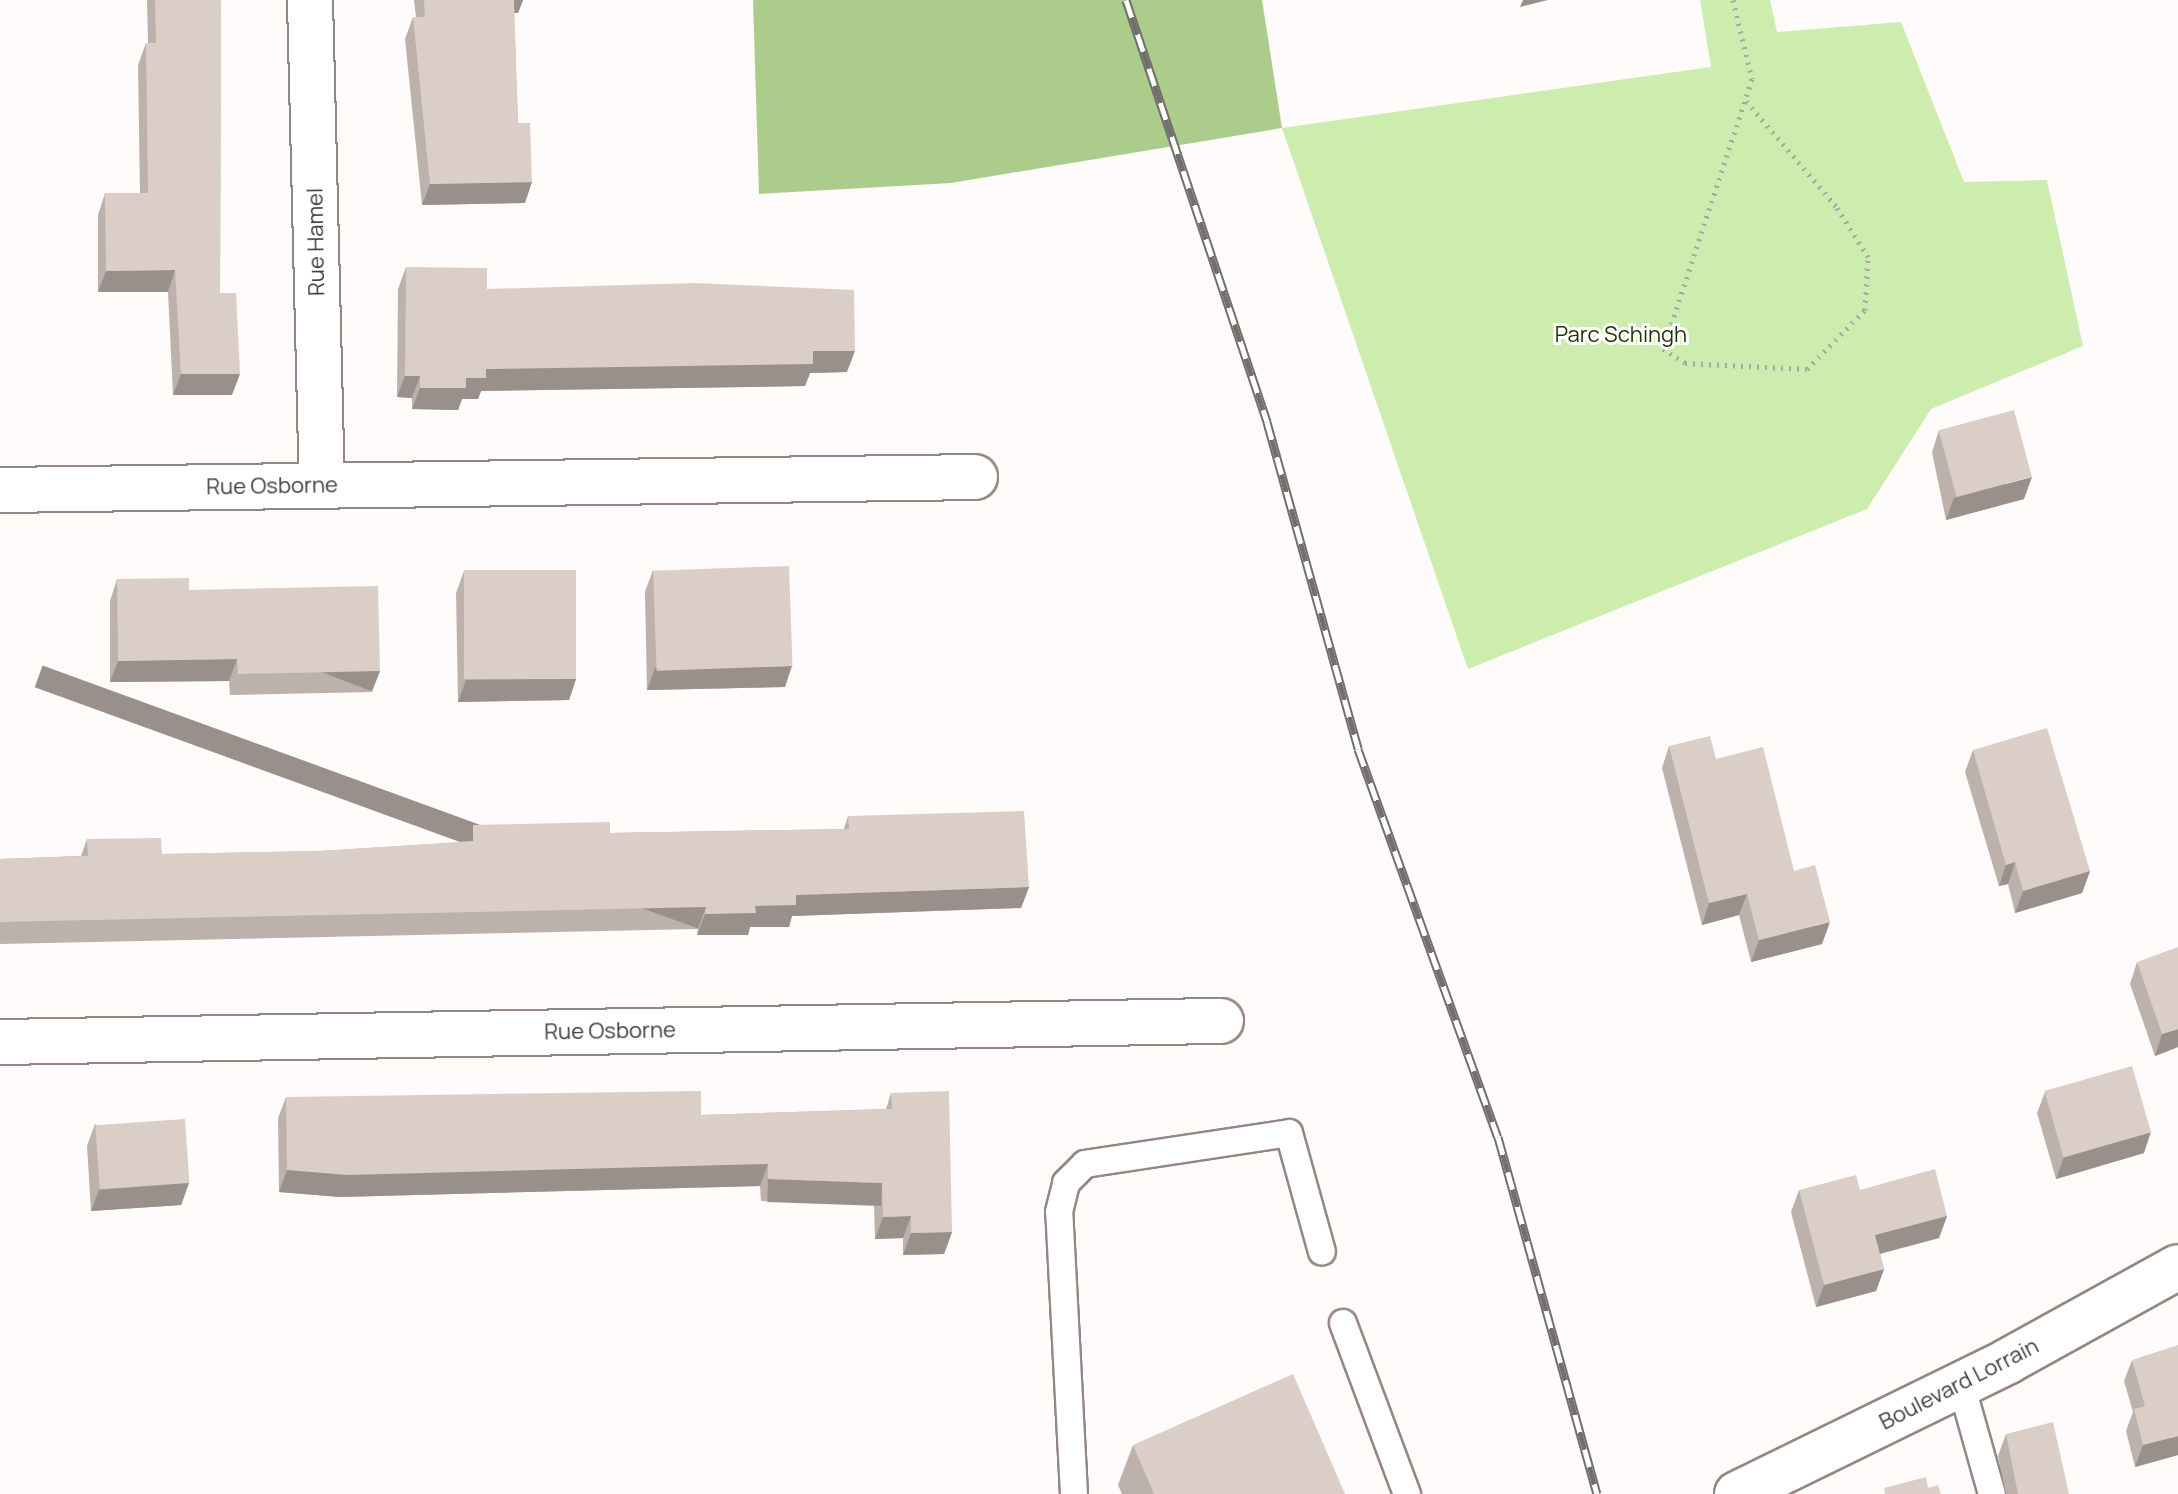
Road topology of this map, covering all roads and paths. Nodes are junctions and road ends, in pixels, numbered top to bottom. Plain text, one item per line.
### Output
1 (310, 0) edge
2 (1733, 0) edge
3 (1745, 100) junction
4 (975, 477) dead end
5 (322, 485) junction
6 (0, 490) edge
7 (1221, 1021) dead end
8 (0, 1042) edge
9 (1322, 1252) dead end
10 (2178, 1267) edge
11 (1343, 1323) dead end
12 (1961, 1384) junction
13 (1074, 1494) edge
14 (1407, 1494) edge
15 (1737, 1494) edge
16 (1992, 1494) edge

1 - 5 street, Rue Hamel
2 - 3 path
3 - 3 path
4 - 5 street, Rue Osborne
5 - 6 street, Rue Osborne
7 - 8 street, Rue Osborne
9 - 13 lane
10 - 12 street, Boulevard Lorrain
11 - 14 lane
12 - 15 street, Boulevard Lorrain
12 - 16 lane

